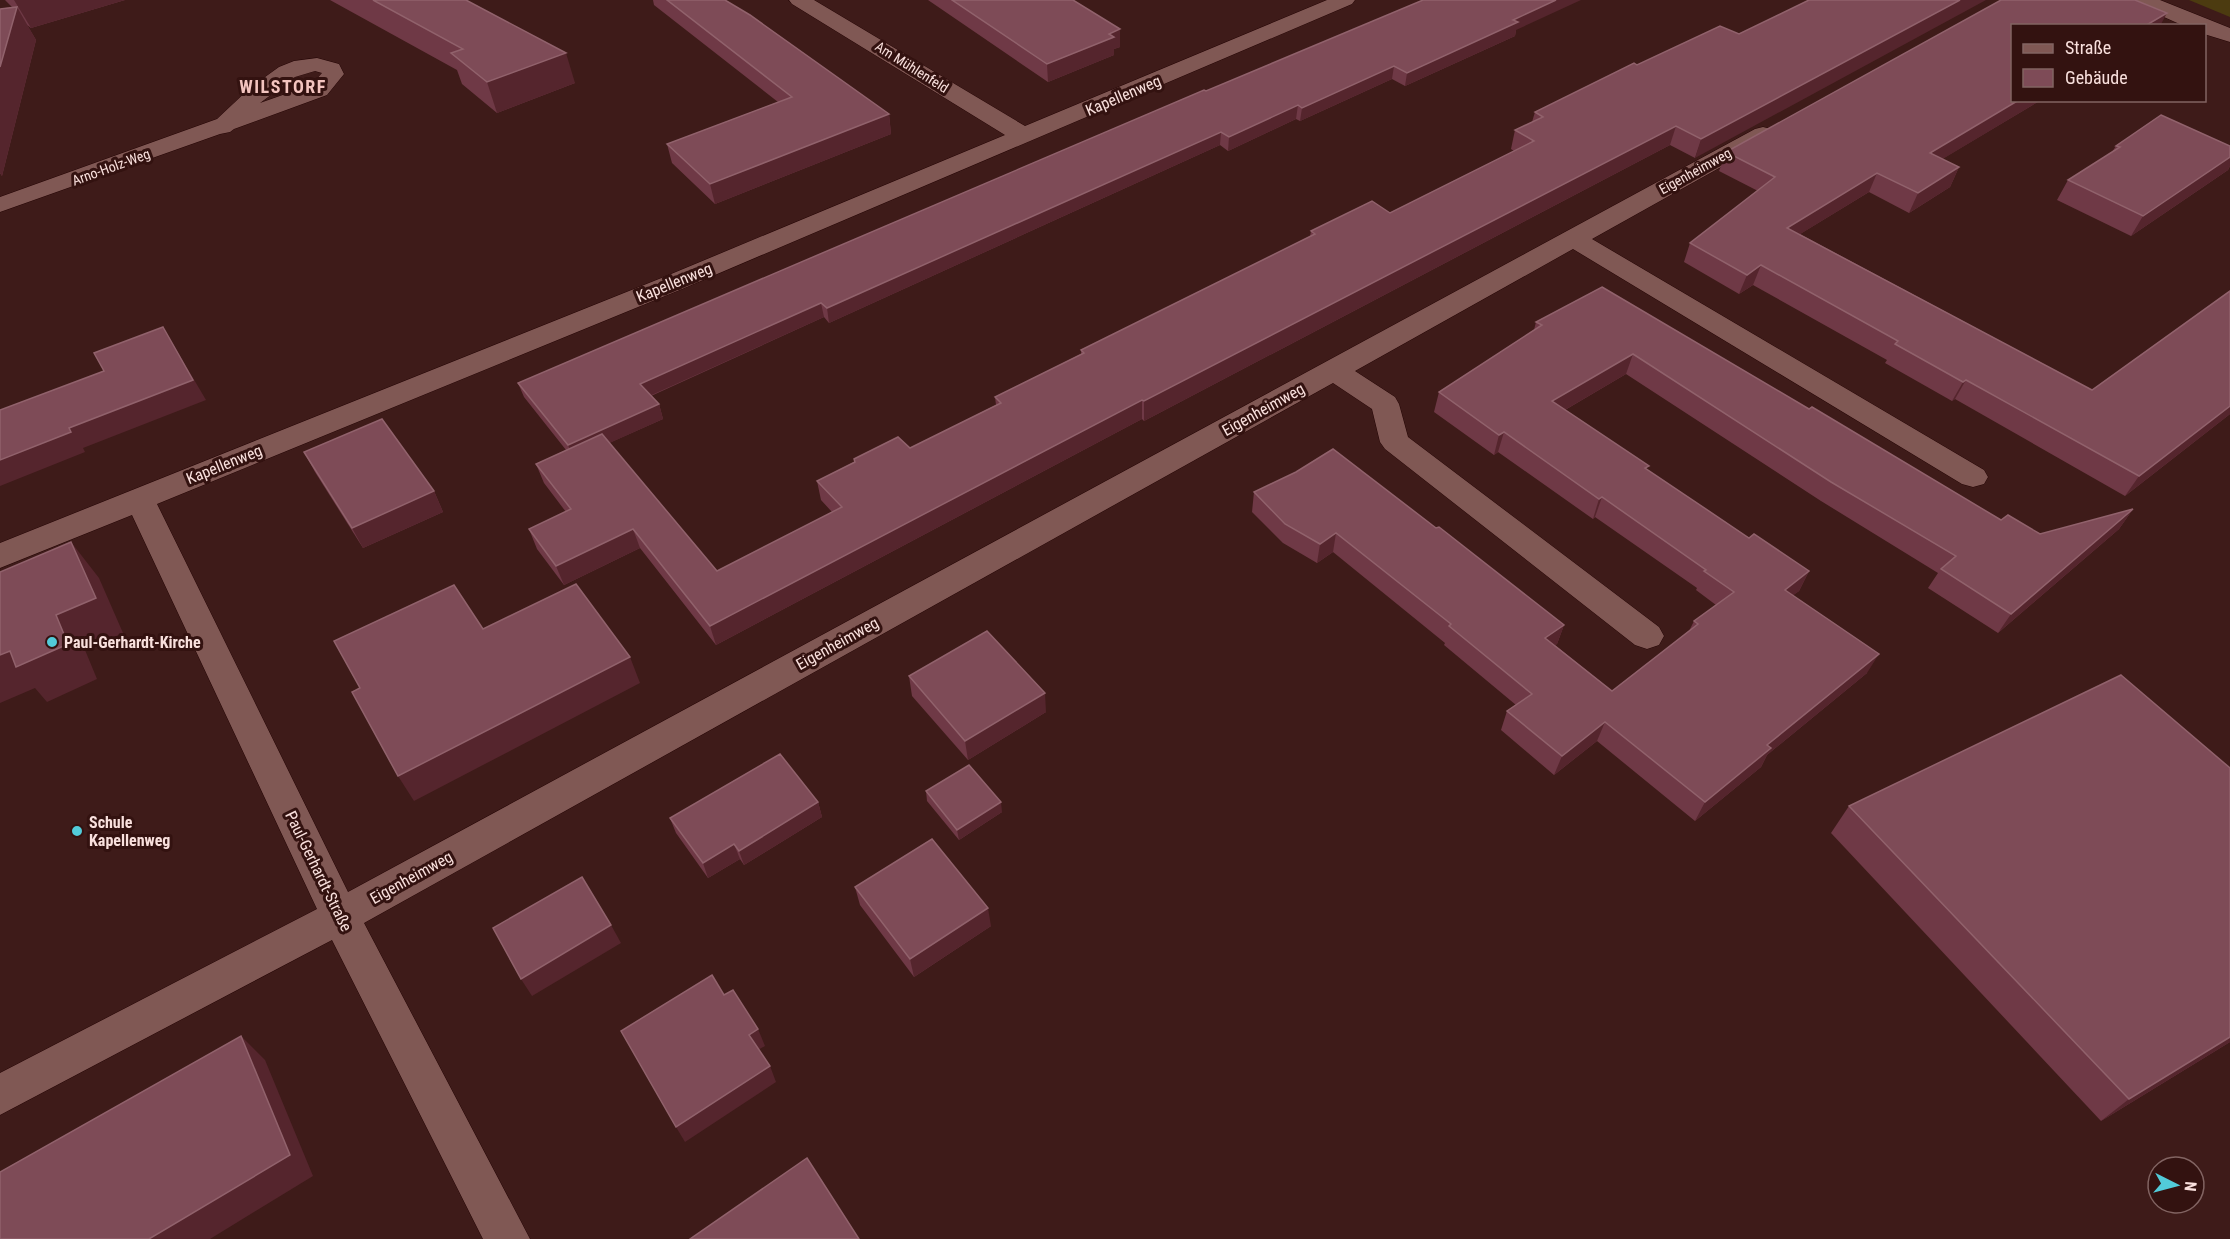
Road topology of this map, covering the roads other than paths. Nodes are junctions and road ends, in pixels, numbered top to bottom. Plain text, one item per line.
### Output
1 (799, 0) edge
2 (1345, 0) edge
3 (2142, 0) edge
4 (2199, 24) edge
5 (2206, 27) edge
6 (2230, 36) edge
7 (1789, 119) edge
8 (222, 127) dead end
9 (1024, 136) junction
10 (0, 206) edge
11 (1572, 238) junction
12 (1334, 369) junction
13 (1973, 477) dead end
14 (139, 498) junction
15 (0, 556) edge
16 (1647, 636) dead end
17 (340, 916) junction
18 (0, 1095) edge
19 (507, 1239) edge

1 - 9 street, Am Mühlenfeld
2 - 9 street, Kapellenweg
3 - 4 street
5 - 6 street
7 - 11 street, Eigenheimweg
8 - 10 street, Arno-Holz-Weg
9 - 14 street, Kapellenweg
11 - 12 street, Eigenheimweg
11 - 13 street
12 - 16 street
12 - 17 street, Eigenheimweg
14 - 15 street, Kapellenweg
14 - 17 street, Paul-Gerhardt-Straße
17 - 18 street, Eigenheimweg
17 - 19 street, Paul-Gerhardt-Straße

